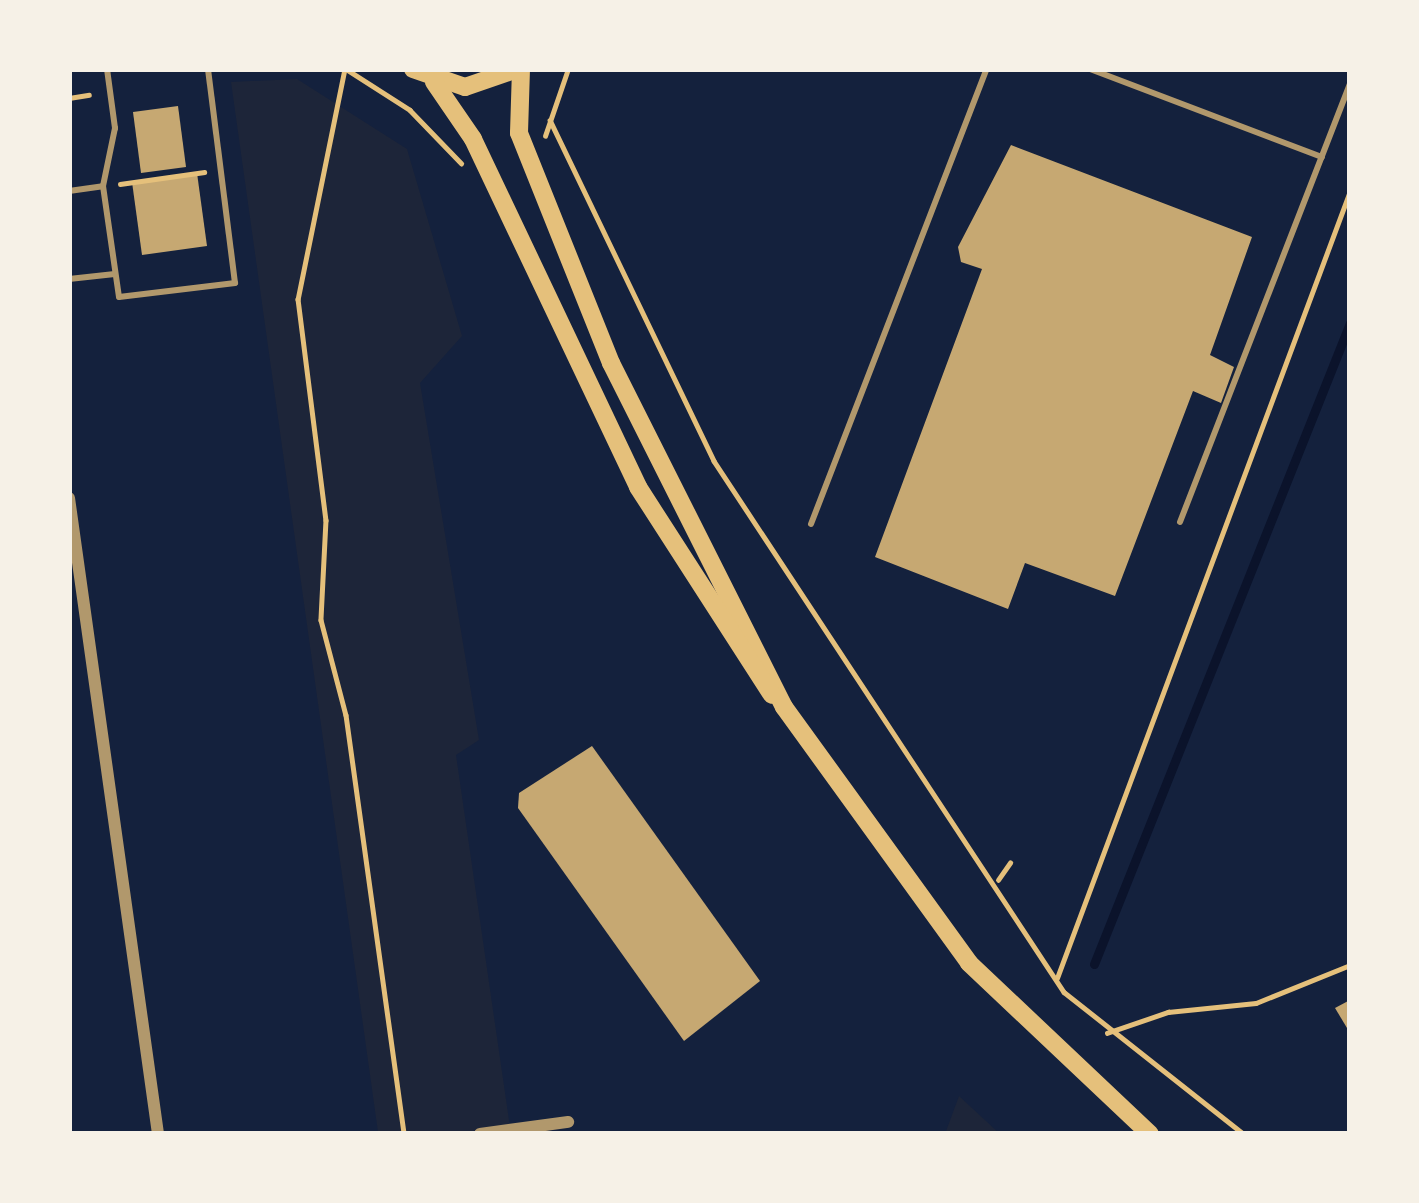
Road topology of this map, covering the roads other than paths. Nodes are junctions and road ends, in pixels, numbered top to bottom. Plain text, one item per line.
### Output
1 (107, 69) edge
2 (208, 69) edge
3 (413, 69) edge
4 (519, 69) edge
5 (987, 69) edge
6 (1090, 69) edge
7 (434, 82) junction
8 (1350, 83) edge
9 (1322, 157) junction
10 (103, 187) junction
11 (69, 191) edge
12 (115, 274) junction
13 (69, 280) edge
14 (69, 498) edge
15 (1180, 522) dead end
16 (811, 524) dead end
17 (784, 707) junction
18 (568, 1122) dead end
19 (158, 1134) edge
20 (481, 1134) edge
21 (1150, 1134) edge

1 - 10 lane
2 - 12 lane
3 - 7 main road
4 - 7 main road
4 - 17 main road
5 - 16 lane
6 - 9 lane
7 - 17 main road
8 - 9 lane
9 - 15 lane
10 - 11 lane
10 - 12 lane
12 - 13 lane
14 - 19 street
17 - 21 main road
18 - 20 street

